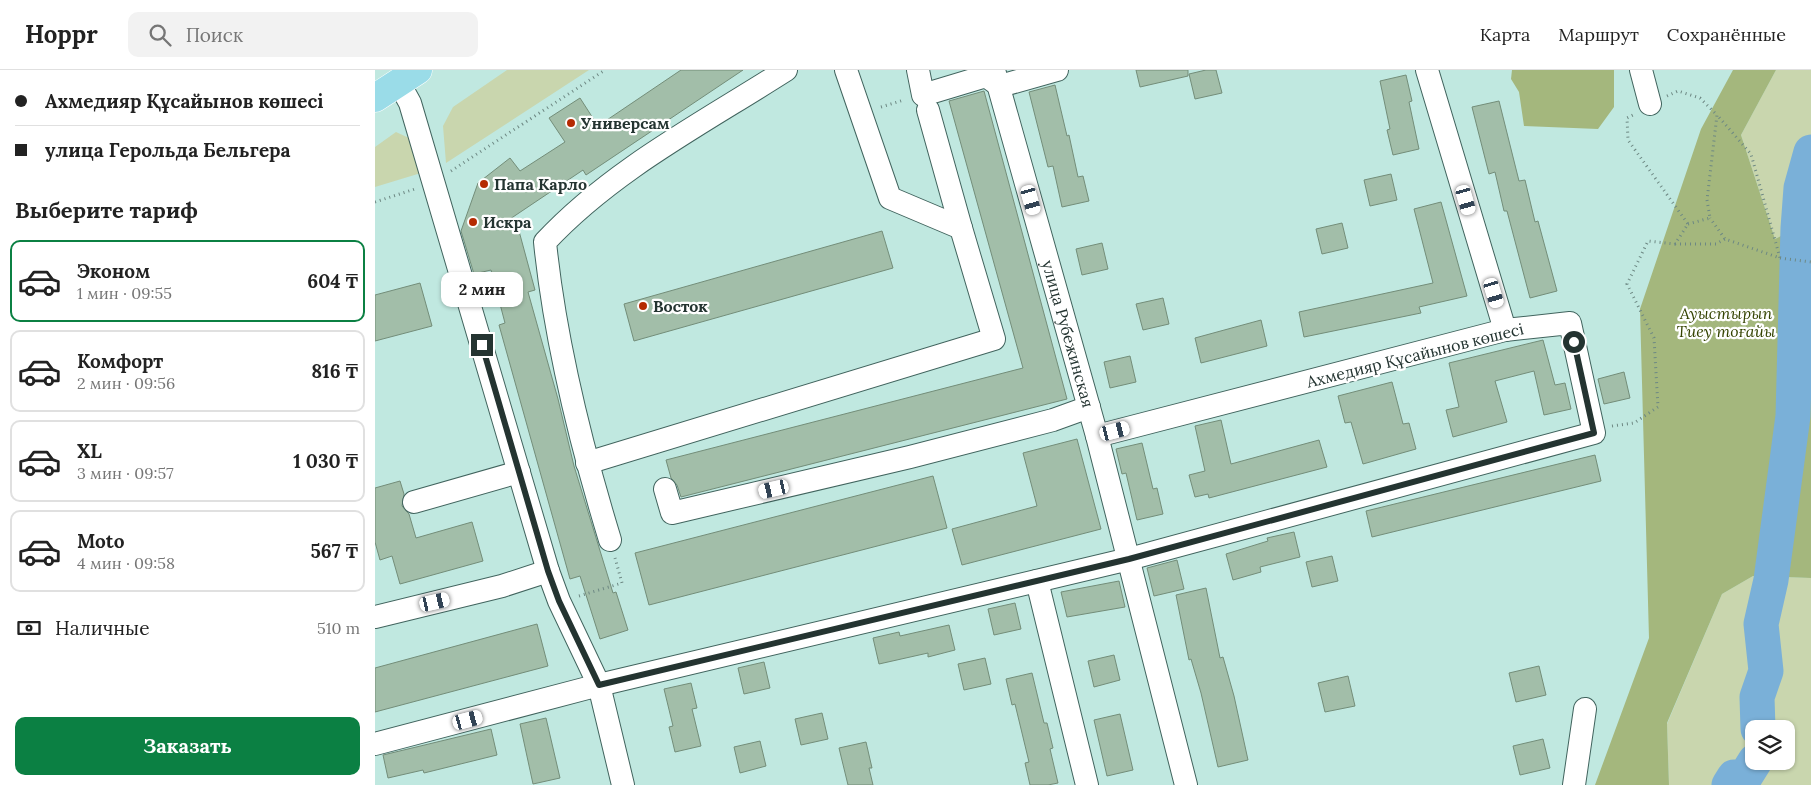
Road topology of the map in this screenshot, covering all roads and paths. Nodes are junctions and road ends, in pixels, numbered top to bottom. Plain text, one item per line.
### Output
1 (605, 70) edge
2 (786, 70) edge
3 (846, 70) edge
4 (918, 70) edge
5 (1057, 70) edge
6 (1427, 70) edge
7 (1641, 70) edge
8 (408, 76) edge
9 (997, 78) edge
10 (375, 98) edge
11 (925, 103) junction
12 (1649, 104) junction
13 (862, 111) junction
14 (1717, 115) junction
15 (433, 182) junction
16 (375, 202) edge
17 (1709, 219) junction
18 (1688, 224) junction
19 (961, 228) junction
20 (1725, 239) junction
21 (1675, 244) junction
22 (1783, 259) junction
23 (1810, 262) edge
24 (1505, 330) junction
25 (1089, 407) junction
26 (1594, 433) junction
27 (1097, 436) junction
28 (587, 463) junction
29 (519, 472) junction
30 (665, 489) dead end
31 (414, 502) dead end
32 (610, 540) joint
33 (1129, 559) junction
34 (548, 571) junction
35 (1037, 581) junction
36 (559, 601) junction
37 (375, 617) edge
38 (599, 685) junction
39 (1585, 709) dead end
40 (375, 744) edge
41 (623, 785) edge
42 (1087, 785) edge
43 (1186, 785) edge
44 (1574, 785) edge

1 - 15 path
2 - 28 street
3 - 13 street
4 - 11 street
5 - 9 street
6 - 24 street
7 - 12 street
8 - 10 main road
8 - 15 street
9 - 11 street
9 - 25 street, улица Рубежинская
11 - 13 path
11 - 19 street
12 - 14 path
12 - 18 path
13 - 19 street
14 - 17 path
14 - 22 path
15 - 16 path
15 - 29 street
17 - 18 path
17 - 20 path
18 - 21 path
19 - 28 street
20 - 21 path
20 - 22 path
21 - 26 path
22 - 23 path
24 - 26 street, Ахмедияр Құсайынов көшесі
24 - 27 street, Ахмедияр Құсайынов көшесі
25 - 27 street, улица Рубежинская
25 - 30 street
26 - 33 street
27 - 33 street, улица Рубежинская
28 - 32 street
29 - 31 street
29 - 34 street
32 - 36 path
33 - 35 street
33 - 43 street, улица Рубежинская
34 - 36 street
34 - 37 street
35 - 38 street
35 - 42 street
36 - 38 street
38 - 40 street
38 - 41 street
39 - 44 street

